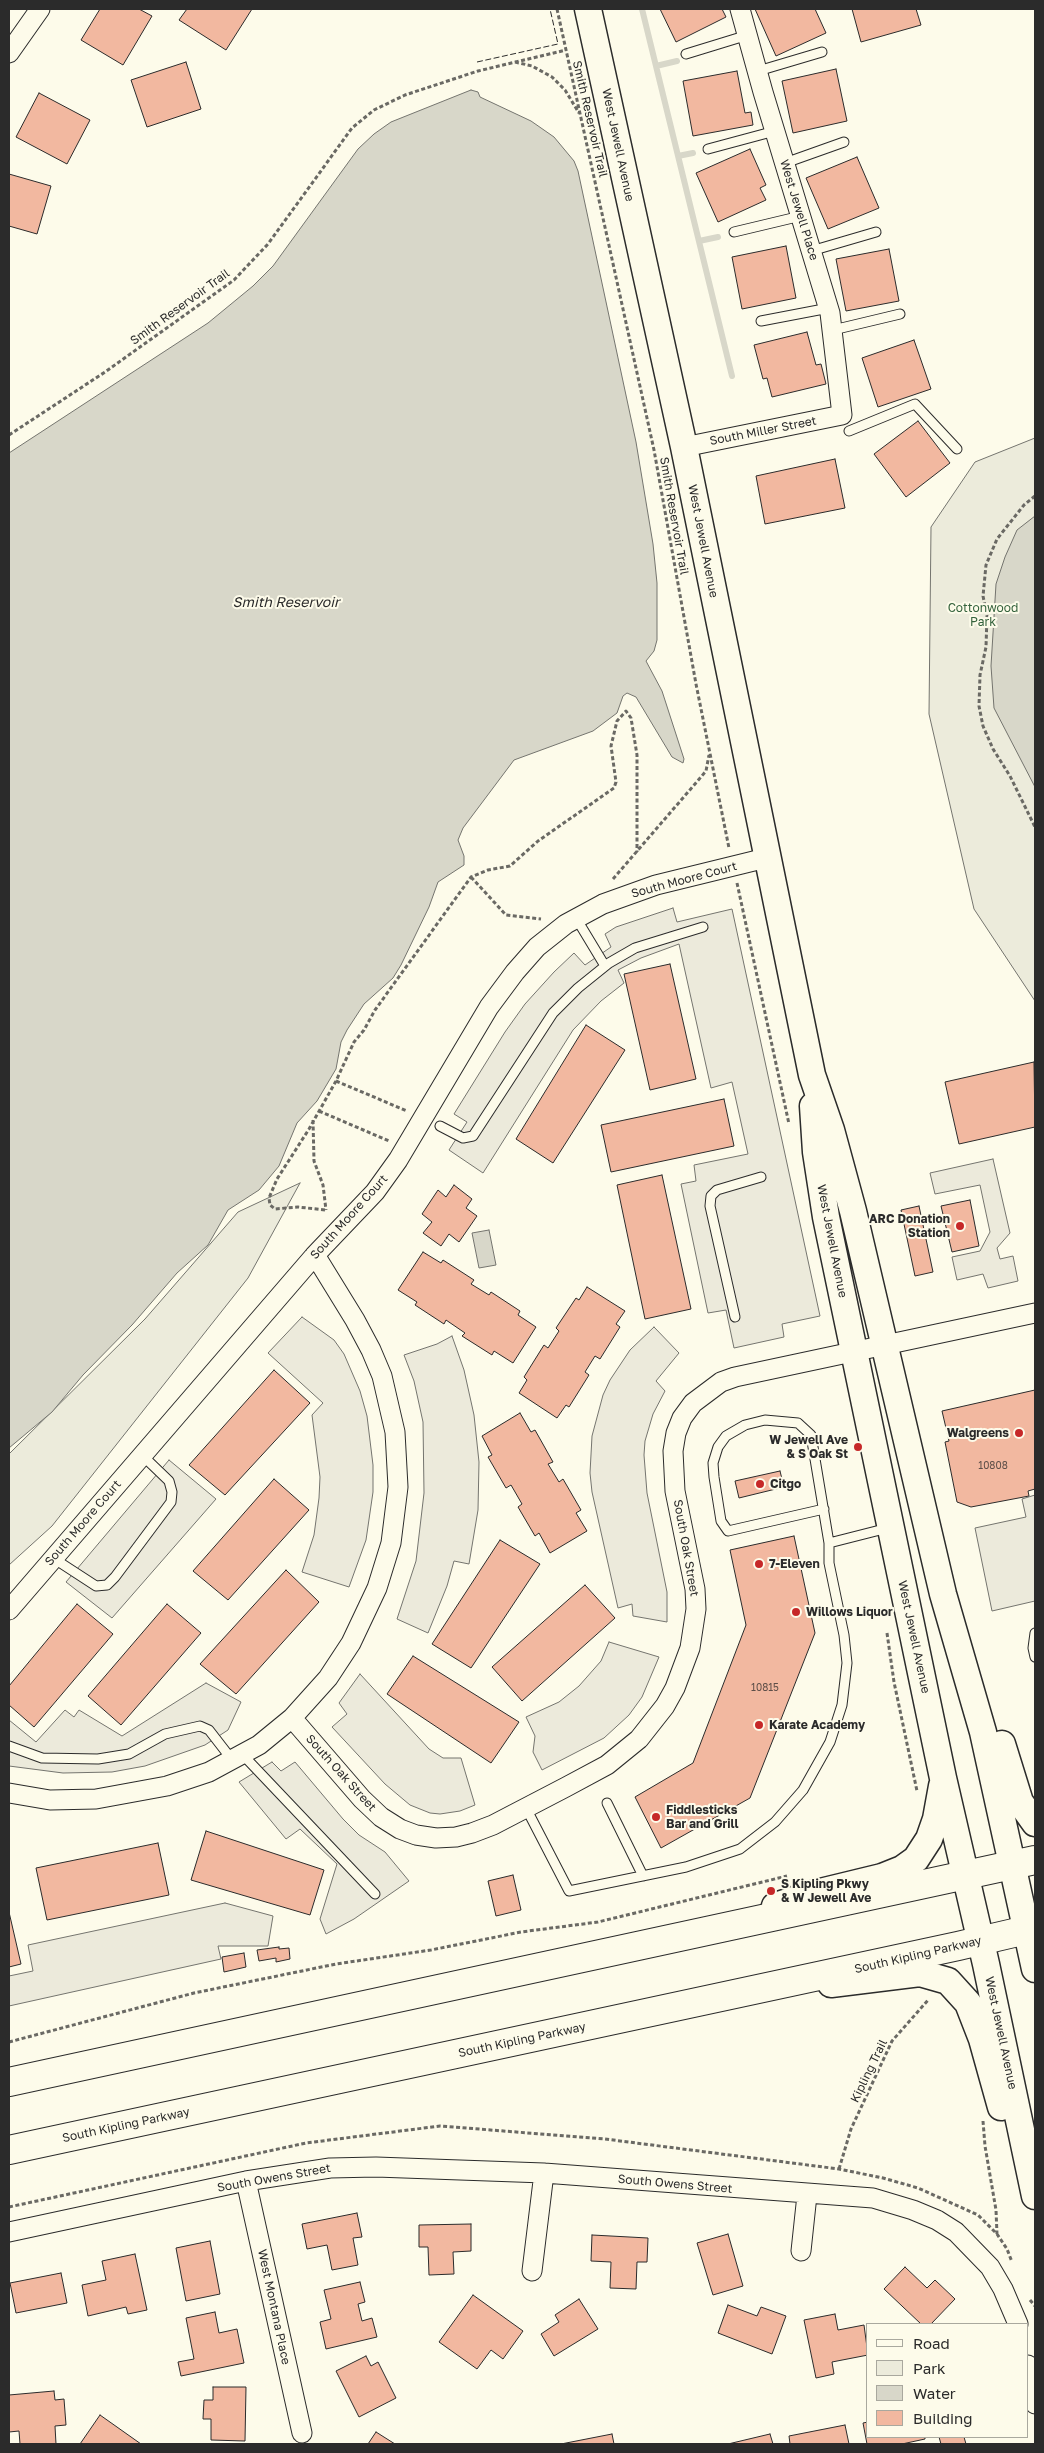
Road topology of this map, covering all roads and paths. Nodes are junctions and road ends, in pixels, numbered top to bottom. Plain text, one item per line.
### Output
1 (40, 9) edge
2 (556, 9) edge
3 (588, 9) edge
4 (740, 9) edge
5 (748, 35) junction
6 (11, 47) edge
7 (566, 50) junction
8 (822, 52) dead end
9 (686, 54) dead end
10 (512, 62) junction
11 (758, 71) junction
12 (582, 118) junction
13 (775, 132) junction
14 (844, 142) dead end
15 (708, 149) dead end
16 (785, 162) junction
17 (801, 216) junction
18 (734, 232) dead end
19 (876, 232) dead end
20 (811, 251) junction
21 (829, 308) junction
22 (900, 314) dead end
23 (761, 320) dead end
24 (833, 330) junction
25 (846, 423) junction
26 (9, 434) edge
27 (684, 447) junction
28 (957, 449) dead end
29 (1035, 496) edge
30 (710, 752) junction
31 (1035, 827) edge
32 (729, 845) dead end
33 (766, 858) junction
34 (471, 877) junction
35 (740, 900) dead end
36 (571, 921) junction
37 (703, 927) dead end
38 (605, 966) junction
39 (812, 1075) junction
40 (336, 1081) junction
41 (319, 1111) junction
42 (422, 1119) junction
43 (313, 1120) junction
44 (440, 1126) dead end
45 (791, 1130) dead end
46 (403, 1151) junction
47 (761, 1177) dead end
48 (326, 1210) junction
49 (333, 1236) junction
50 (314, 1255) junction
51 (1035, 1313) edge
52 (735, 1317) dead end
53 (886, 1346) junction
54 (855, 1352) junction
55 (142, 1455) junction
56 (824, 1509) junction
57 (891, 1527) junction
58 (829, 1543) junction
59 (54, 1558) junction
60 (9, 1610) edge
61 (952, 1625) junction
62 (1035, 1633) edge
63 (1035, 1657) edge
64 (292, 1718) junction
65 (9, 1746) edge
66 (238, 1758) junction
67 (943, 1778) junction
68 (9, 1793) edge
69 (607, 1803) dead end
70 (526, 1808) junction
71 (1035, 1823) edge
72 (1024, 1863) edge
73 (795, 1874) dead end
74 (643, 1876) junction
75 (967, 1876) junction
76 (375, 1894) dead end
77 (1031, 1929) edge
78 (691, 1935) junction
79 (981, 1941) junction
80 (1035, 1969) edge
81 (937, 1992) dead end
82 (719, 1998) junction
83 (9, 2042) edge
84 (9, 2082) edge
85 (9, 2150) edge
86 (839, 2169) dead end
87 (544, 2173) junction
88 (246, 2181) junction
89 (807, 2195) junction
90 (1035, 2196) edge
91 (9, 2232) edge
92 (801, 2251) dead end
93 (532, 2271) dead end
94 (1018, 2323) edge
95 (1029, 2371) edge
96 (1035, 2404) edge
97 (302, 2433) dead end

1 - 6 street
2 - 7 path
3 - 27 main road, West Jewell Avenue
4 - 5 street, West Jewell Place
5 - 9 lane
5 - 11 street, West Jewell Place
7 - 10 path, Smith Reservoir Trail
7 - 12 path, Smith Reservoir Trail
8 - 11 lane
10 - 12 path
10 - 26 path, Smith Reservoir Trail
11 - 13 street, West Jewell Place
12 - 30 path, Smith Reservoir Trail
13 - 15 lane
13 - 16 street, West Jewell Place
14 - 16 lane
16 - 17 street, West Jewell Place
17 - 18 lane
17 - 20 street, West Jewell Place
19 - 20 lane
20 - 21 street, West Jewell Place
21 - 23 lane
21 - 24 street, West Jewell Place
22 - 24 lane
24 - 25 street, West Jewell Place
25 - 27 street, South Miller Street
25 - 28 lane
27 - 33 main road, West Jewell Avenue
29 - 31 path
30 - 32 path, Smith Reservoir Trail
30 - 34 path
33 - 36 street, South Moore Court
33 - 39 main road, West Jewell Avenue
34 - 36 path
34 - 40 path
35 - 45 path
36 - 38 lane
36 - 42 street, South Moore Court
37 - 38 lane
38 - 44 lane
39 - 53 main road, West Jewell Avenue
39 - 54 main road, West Jewell Avenue
40 - 41 path
40 - 42 path
41 - 43 path
41 - 46 path
42 - 46 street, South Moore Court
43 - 48 path
43 - 48 path
46 - 49 street, South Moore Court
47 - 52 lane
48 - 49 path
49 - 50 street, South Moore Court
50 - 55 street, South Moore Court
50 - 64 street
51 - 53 street, South Oak Street
53 - 54 street, South Oak Street
53 - 61 main road, West Jewell Avenue
54 - 57 main road, West Jewell Avenue
54 - 70 street, South Oak Street
55 - 59 street, South Moore Court
55 - 59 lane
56 - 56 lane
56 - 58 lane
57 - 58 lane
57 - 67 main road, West Jewell Avenue
58 - 74 lane
59 - 60 street, South Moore Court
61 - 71 main road
61 - 72 main road, West Jewell Avenue
62 - 63 lane
64 - 66 street
64 - 70 street, South Oak Street
65 - 66 lane
66 - 68 street
66 - 76 lane
67 - 75 main road, West Jewell Avenue
67 - 78 main road
69 - 74 lane
70 - 74 lane
72 - 75 main road
72 - 77 main road, West Jewell Avenue
73 - 83 path
75 - 78 main road
75 - 79 main road, West Jewell Avenue
77 - 79 main road, South Kipling Parkway
77 - 80 main road, West Jewell Avenue
78 - 84 main road
79 - 82 main road, South Kipling Parkway
79 - 90 main road, West Jewell Avenue
81 - 86 path, Kipling Trail
82 - 85 main road, South Kipling Parkway
82 - 90 main road
87 - 88 street, South Owens Street
87 - 89 street, South Owens Street
87 - 93 street
88 - 91 street, South Owens Street
88 - 97 street, West Montana Place
89 - 92 street
89 - 94 street, South Owens Street
95 - 96 street

